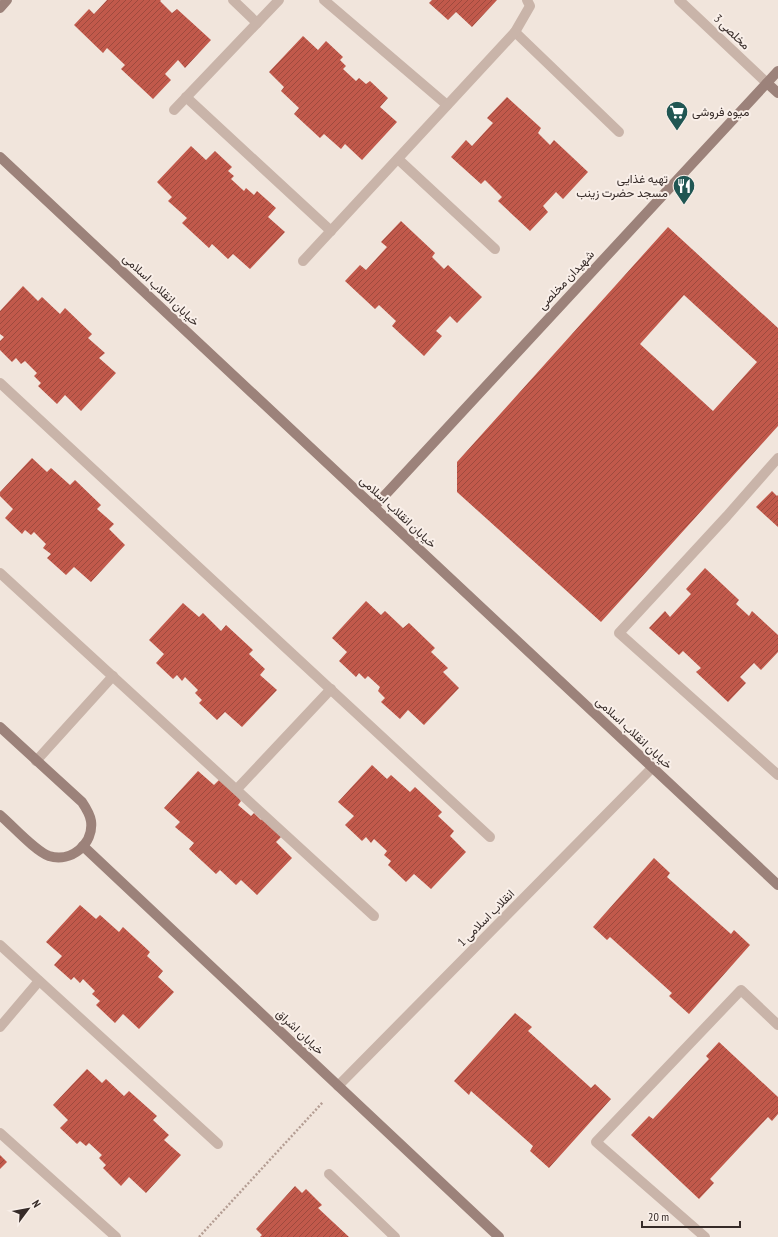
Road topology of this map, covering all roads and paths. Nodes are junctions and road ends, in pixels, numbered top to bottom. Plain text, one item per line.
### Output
1 (7, 0) edge
2 (233, 0) edge
3 (279, 0) edge
4 (324, 0) edge
5 (527, 0) edge
6 (679, 0) edge
7 (0, 8) edge
8 (257, 23) junction
9 (515, 32) junction
10 (778, 71) edge
11 (767, 83) junction
12 (778, 93) edge
13 (186, 97) junction
14 (447, 105) junction
15 (174, 110) dead end
16 (619, 132) dead end
17 (0, 157) edge
18 (398, 159) junction
19 (331, 231) junction
20 (495, 249) dead end
21 (303, 261) dead end
22 (0, 383) edge
23 (778, 458) edge
24 (374, 507) junction
25 (0, 573) edge
26 (113, 676) junction
27 (331, 689) junction
28 (0, 728) edge
29 (36, 760) junction
30 (652, 768) junction
31 (778, 775) edge
32 (237, 789) junction
33 (0, 815) edge
34 (490, 837) dead end
35 (83, 846) junction
36 (778, 885) edge
37 (374, 916) dead end
38 (0, 945) edge
39 (39, 981) junction
40 (778, 1024) edge
41 (0, 1027) edge
42 (338, 1086) junction
43 (0, 1133) edge
44 (218, 1144) dead end
45 (330, 1174) dead end
46 (116, 1237) edge
47 (199, 1237) edge
48 (395, 1237) edge
49 (499, 1237) edge
50 (705, 1237) edge

1 - 7 street
2 - 8 street
3 - 8 street
4 - 14 street
5 - 9 street
6 - 11 street, مخلصی 3
8 - 13 street
9 - 14 street
9 - 16 street
10 - 11 street, شهیدان مخلصی
11 - 12 street
11 - 24 street, شهیدان مخلصی
13 - 15 street
13 - 19 street
14 - 18 street
17 - 24 street, خیابان انقلاب اسلامی
18 - 19 street
18 - 20 street
19 - 21 street
22 - 27 street
23 - 31 street
24 - 30 street, خیابان انقلاب اسلامی
25 - 26 street
26 - 29 street
26 - 32 street
27 - 32 street
27 - 34 street
28 - 29 street
29 - 35 street
30 - 36 street, خیابان انقلاب اسلامی
30 - 42 street, انقلاب اسلامی 1
32 - 37 street
33 - 35 street
35 - 42 street, خیابان اشراق
38 - 39 street
39 - 41 street
39 - 44 street
40 - 50 street
42 - 47 path
42 - 49 street, خیابان اشراق
43 - 46 street
45 - 48 street

